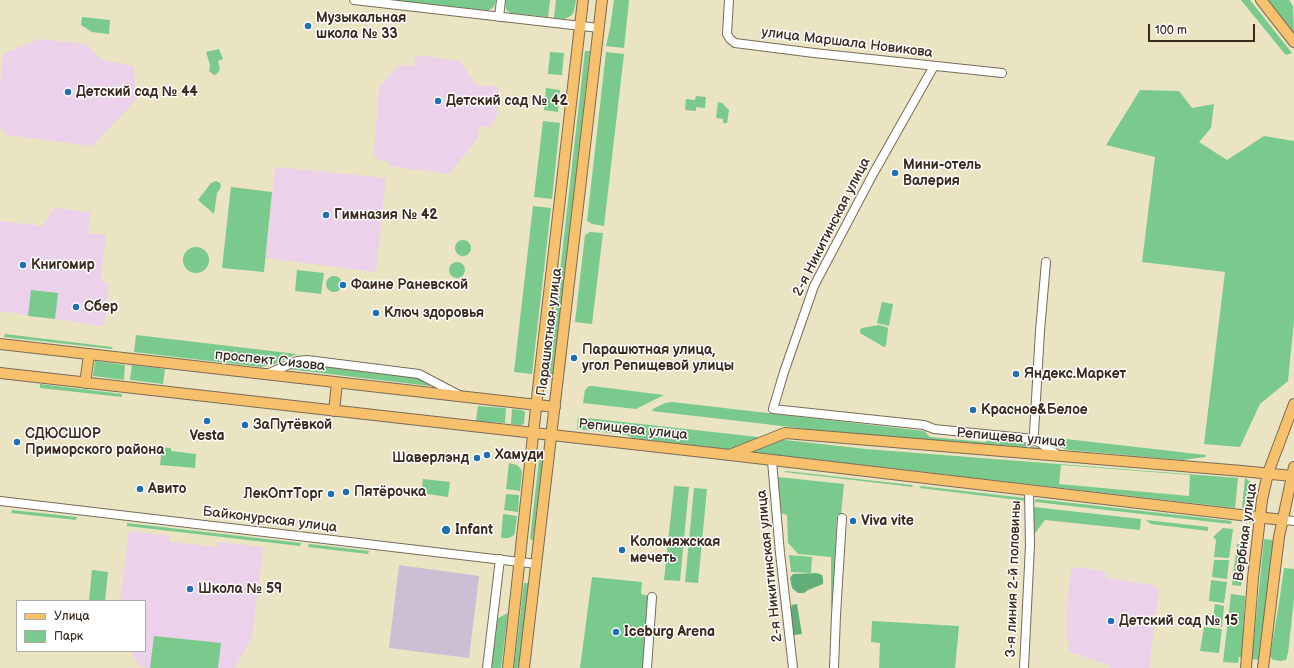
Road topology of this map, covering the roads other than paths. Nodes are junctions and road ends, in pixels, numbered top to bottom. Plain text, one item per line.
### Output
1 (354, 0) edge
2 (501, 0) edge
3 (583, 0) edge
4 (602, 0) edge
5 (729, 0) edge
6 (1261, 0) edge
7 (499, 17) junction
8 (580, 26) junction
9 (599, 28) junction
10 (1294, 42) edge
11 (934, 66) junction
12 (1002, 73) dead end
13 (1046, 262) dead end
14 (0, 344) edge
15 (89, 355) junction
16 (0, 373) edge
17 (265, 375) junction
18 (85, 383) junction
19 (337, 383) junction
20 (463, 397) junction
21 (1294, 404) edge
22 (536, 405) junction
23 (555, 408) junction
24 (334, 411) junction
25 (534, 433) junction
26 (552, 435) junction
27 (1033, 440) junction
28 (730, 455) junction
29 (1058, 456) junction
30 (772, 461) junction
31 (1268, 473) junction
32 (1293, 473) edge
33 (1030, 490) junction
34 (0, 501) edge
35 (1259, 516) junction
36 (842, 518) dead end
37 (1283, 520) junction
38 (1294, 521) edge
39 (500, 559) junction
40 (520, 562) junction
41 (537, 564) junction
42 (652, 597) dead end
43 (487, 668) edge
44 (508, 668) edge
45 (524, 668) edge
46 (647, 668) edge
47 (793, 668) edge
48 (834, 668) edge
49 (1024, 668) edge
50 (1246, 668) edge
51 (1264, 668) edge

1 - 7 street
2 - 7 street
3 - 8 main road, Парашютная улица
4 - 9 main road, Парашютная улица
5 - 11 street, улица Маршала Новикова
6 - 10 main road
7 - 8 street
8 - 9 street
8 - 22 main road, Парашютная улица
9 - 23 main road, Парашютная улица
11 - 12 street, улица Маршала Новикова
11 - 27 street, 2-я Никитинская улица
13 - 27 street
14 - 15 main road, проспект Сизова
15 - 17 main road, проспект Сизова
15 - 18 main road
16 - 18 main road
17 - 19 main road, проспект Сизова
17 - 20 street
18 - 24 main road
19 - 20 main road, проспект Сизова
19 - 24 main road
20 - 22 main road, проспект Сизова
21 - 31 main road, Вербная улица
22 - 23 main road
22 - 25 main road, Парашютная улица
23 - 26 main road, Парашютная улица
24 - 25 main road
25 - 26 main road, Репищева улица
25 - 40 main road, Парашютная улица
26 - 28 main road, Репищева улица
26 - 41 main road, Парашютная улица
27 - 29 street
28 - 29 main road, Репищева улица
28 - 30 main road, Репищева улица
29 - 31 main road, Репищева улица
30 - 33 main road, Репищева улица
30 - 47 street, 2-я Никитинская улица
31 - 32 main road, Репищева улица
31 - 35 main road, Вербная улица
32 - 37 main road
33 - 35 main road, Репищева улица
33 - 49 street, 3-я линия 2-й половины
34 - 39 street, Байконурская улица
35 - 37 main road, Репищева улица
35 - 50 main road, Вербная улица
36 - 48 street
37 - 38 street, Репищева улица
37 - 51 main road
39 - 40 street, Байконурская улица
39 - 43 street
40 - 41 street, Байконурская улица
40 - 44 main road, Парашютная улица
41 - 45 main road, Парашютная улица
42 - 46 street

